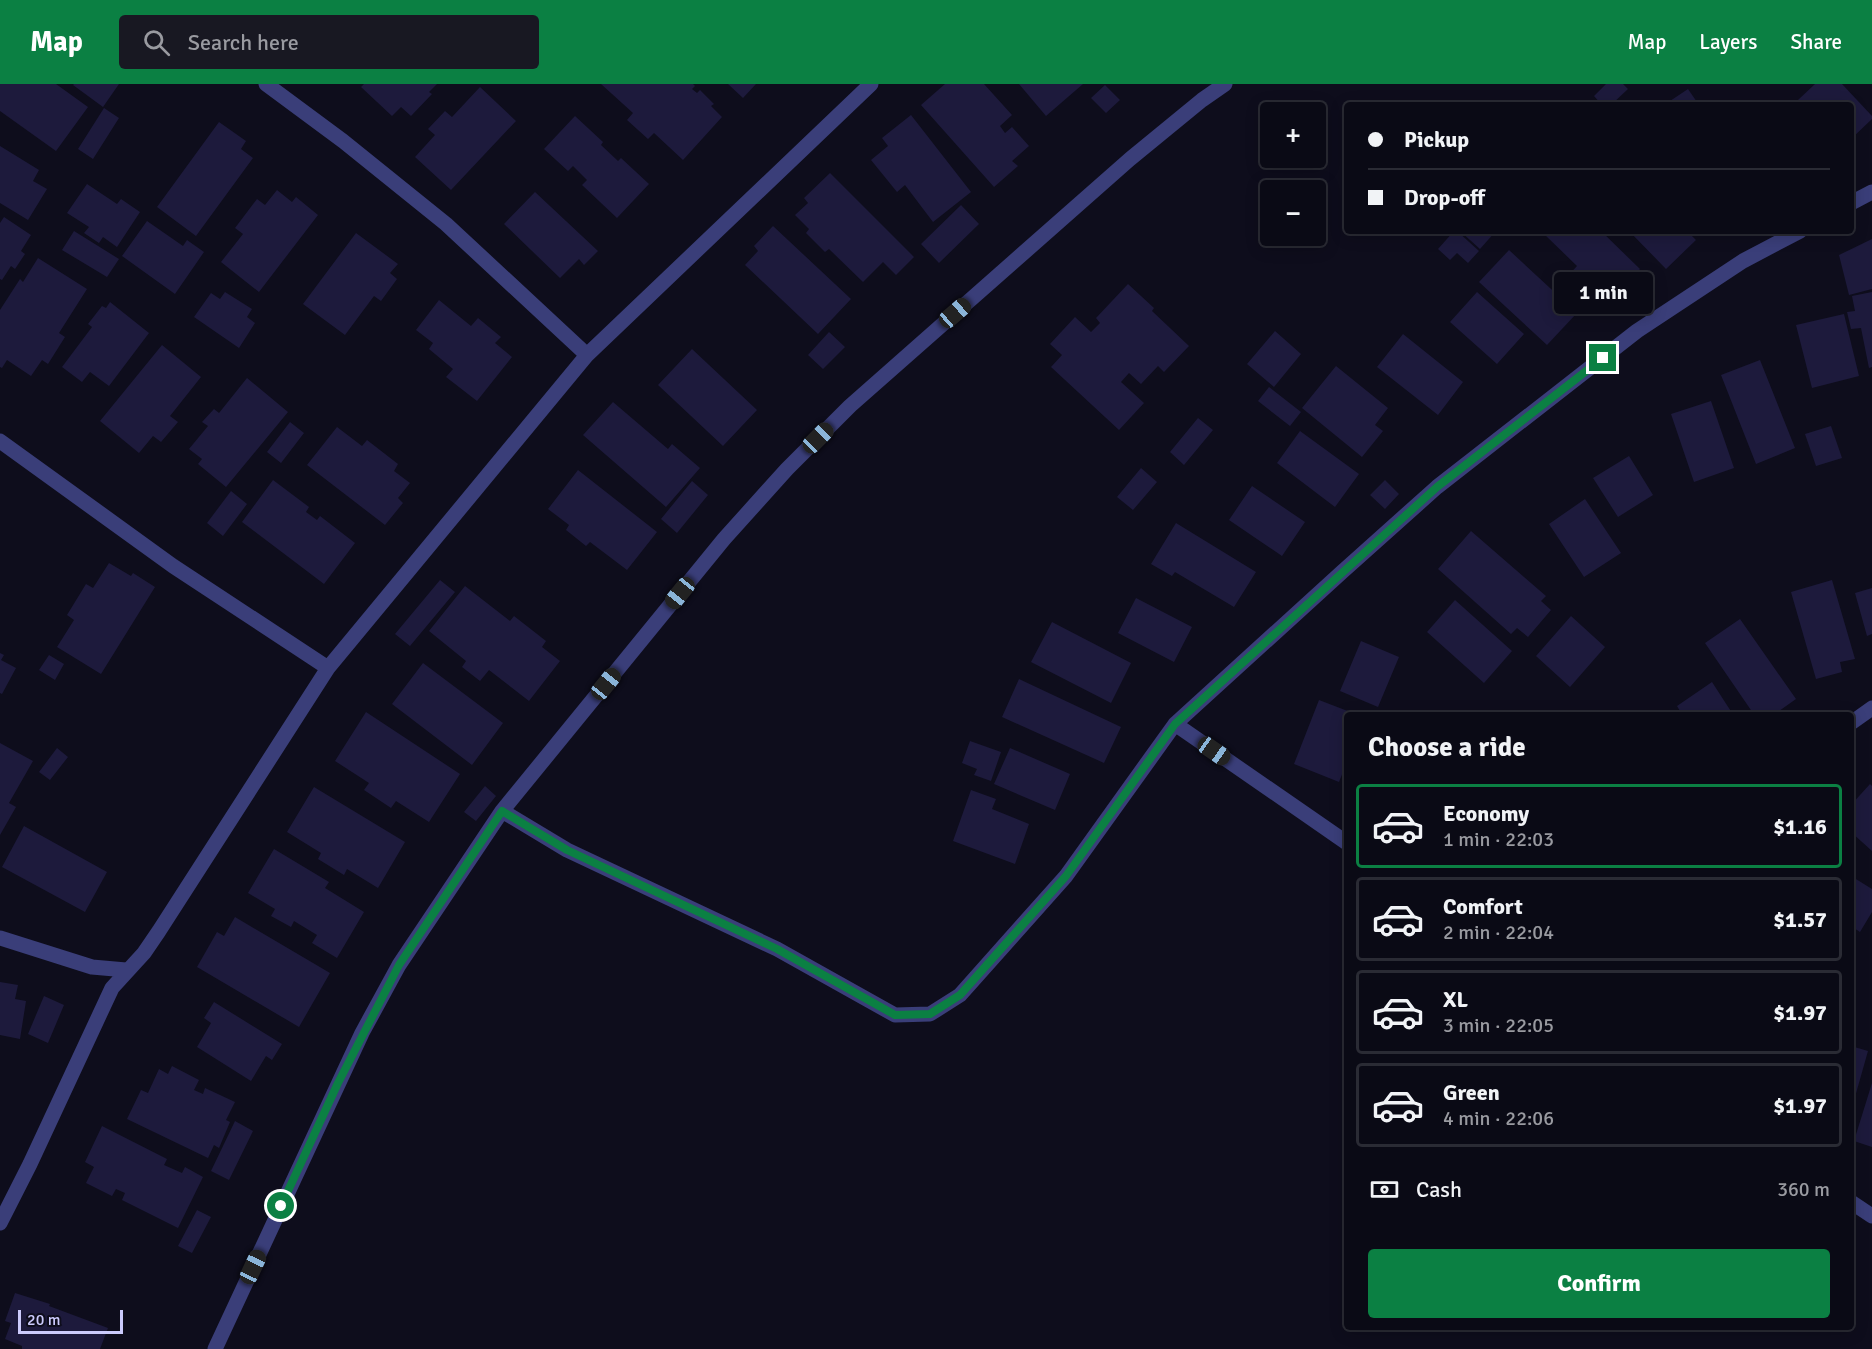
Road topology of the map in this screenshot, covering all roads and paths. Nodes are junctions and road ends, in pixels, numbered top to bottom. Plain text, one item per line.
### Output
1 (266, 84) edge
2 (871, 84) edge
3 (1225, 84) edge
4 (1872, 192) edge
5 (1854, 201) edge
6 (1794, 234) edge
7 (587, 355) junction
8 (0, 441) edge
9 (328, 668) junction
10 (1872, 708) edge
11 (1854, 721) edge
12 (1175, 724) junction
13 (502, 811) junction
14 (1344, 841) edge
15 (0, 938) edge
16 (126, 970) junction
17 (1854, 1204) edge
18 (1872, 1216) edge
19 (0, 1223) edge
20 (215, 1349) edge

1 - 7 street
2 - 7 street
3 - 13 street
4 - 5 street
6 - 12 street
7 - 9 street
8 - 9 street
9 - 16 street
10 - 11 street
12 - 13 street
12 - 14 street
13 - 20 street
15 - 16 street
16 - 19 street
17 - 18 street

